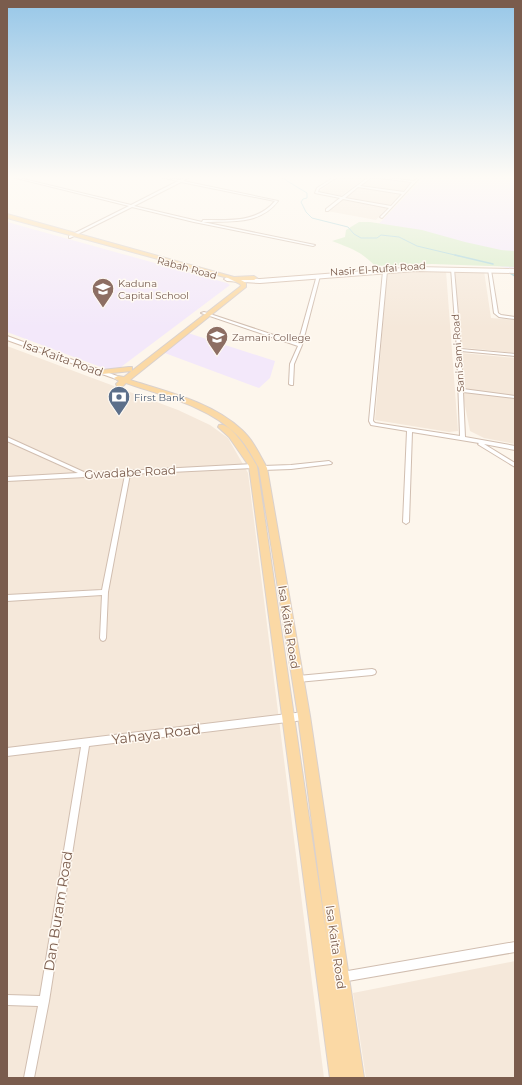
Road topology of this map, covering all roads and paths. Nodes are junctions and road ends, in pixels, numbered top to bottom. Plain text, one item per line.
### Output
1 (38, 227) edge
2 (91, 227) edge
3 (222, 227) edge
4 (72, 236) junction
5 (313, 245) dead end
6 (452, 269) junction
7 (490, 270) junction
8 (515, 270) edge
9 (385, 271) junction
10 (318, 276) junction
11 (229, 278) junction
12 (254, 278) junction
13 (260, 281) joint
14 (243, 284) junction
15 (235, 288) junction
16 (206, 314) junction
17 (515, 318) edge
18 (7, 338) edge
19 (7, 343) edge
20 (300, 346) junction
21 (459, 350) junction
22 (515, 355) edge
23 (102, 372) junction
24 (124, 378) junction
25 (291, 384) dead end
26 (461, 390) junction
27 (515, 397) edge
28 (410, 429) junction
29 (463, 438) junction
30 (7, 439) edge
31 (478, 442) junction
32 (515, 448) edge
33 (329, 463) dead end
34 (515, 465) edge
35 (258, 467) junction
36 (128, 472) junction
37 (85, 475) junction
38 (7, 479) edge
39 (406, 522) dead end
40 (105, 592) junction
41 (7, 598) edge
42 (103, 638) dead end
43 (372, 672) dead end
44 (298, 679) junction
45 (304, 716) junction
46 (288, 718) junction
47 (85, 744) junction
48 (7, 752) edge
49 (515, 947) edge
50 (340, 977) junction
51 (7, 1000) edge
52 (44, 1001) junction
53 (29, 1078) edge
54 (339, 1078) edge
55 (355, 1078) edge

1 - 4 main road, Rabah Road
2 - 4 street
3 - 5 street
4 - 11 main road, Rabah Road
6 - 7 main road, Nasir El-Rufai Road
6 - 9 main road, Nasir El-Rufai Road
6 - 21 street, Sani Sami Road
7 - 8 main road, Nasir El-Rufai Road
7 - 17 street
8 - 12 main road, Nasir El-Rufai Road
9 - 10 main road, Nasir El-Rufai Road
9 - 28 street
10 - 13 main road, Nasir El-Rufai Road
10 - 20 street
11 - 12 main road
11 - 14 main road
11 - 15 main road
12 - 14 main road, Nasir El-Rufai Road
13 - 14 main road
14 - 15 main road
14 - 16 main road
15 - 16 main road
16 - 20 street
16 - 24 main road
18 - 23 main road, Isa Kaita Road
19 - 24 main road, Isa Kaita Road
20 - 25 street
21 - 22 street
21 - 26 street, Sani Sami Road
23 - 24 main road
23 - 24 main road, Isa Kaita Road
24 - 35 main road, Isa Kaita Road
26 - 27 street
26 - 29 street, Sani Sami Road
28 - 29 street
28 - 39 street
29 - 31 street
30 - 37 street
31 - 32 street
31 - 34 street
33 - 35 street, Gwadabe Road
35 - 36 street, Gwadabe Road
35 - 44 main road, Isa Kaita Road
35 - 46 main road, Isa Kaita Road
36 - 37 street, Gwadabe Road
36 - 40 street
37 - 38 street, Gwadabe Road
40 - 41 street
40 - 42 street
43 - 44 street
44 - 45 main road, Isa Kaita Road
45 - 46 street, Yahaya Road
45 - 50 main road, Isa Kaita Road
46 - 47 street, Yahaya Road
46 - 54 main road, Isa Kaita Road
47 - 48 street, Yahaya Road
47 - 52 street, Dan Buram Road
49 - 50 street
50 - 55 main road, Isa Kaita Road
51 - 52 street
52 - 53 street, Dan Buram Road

